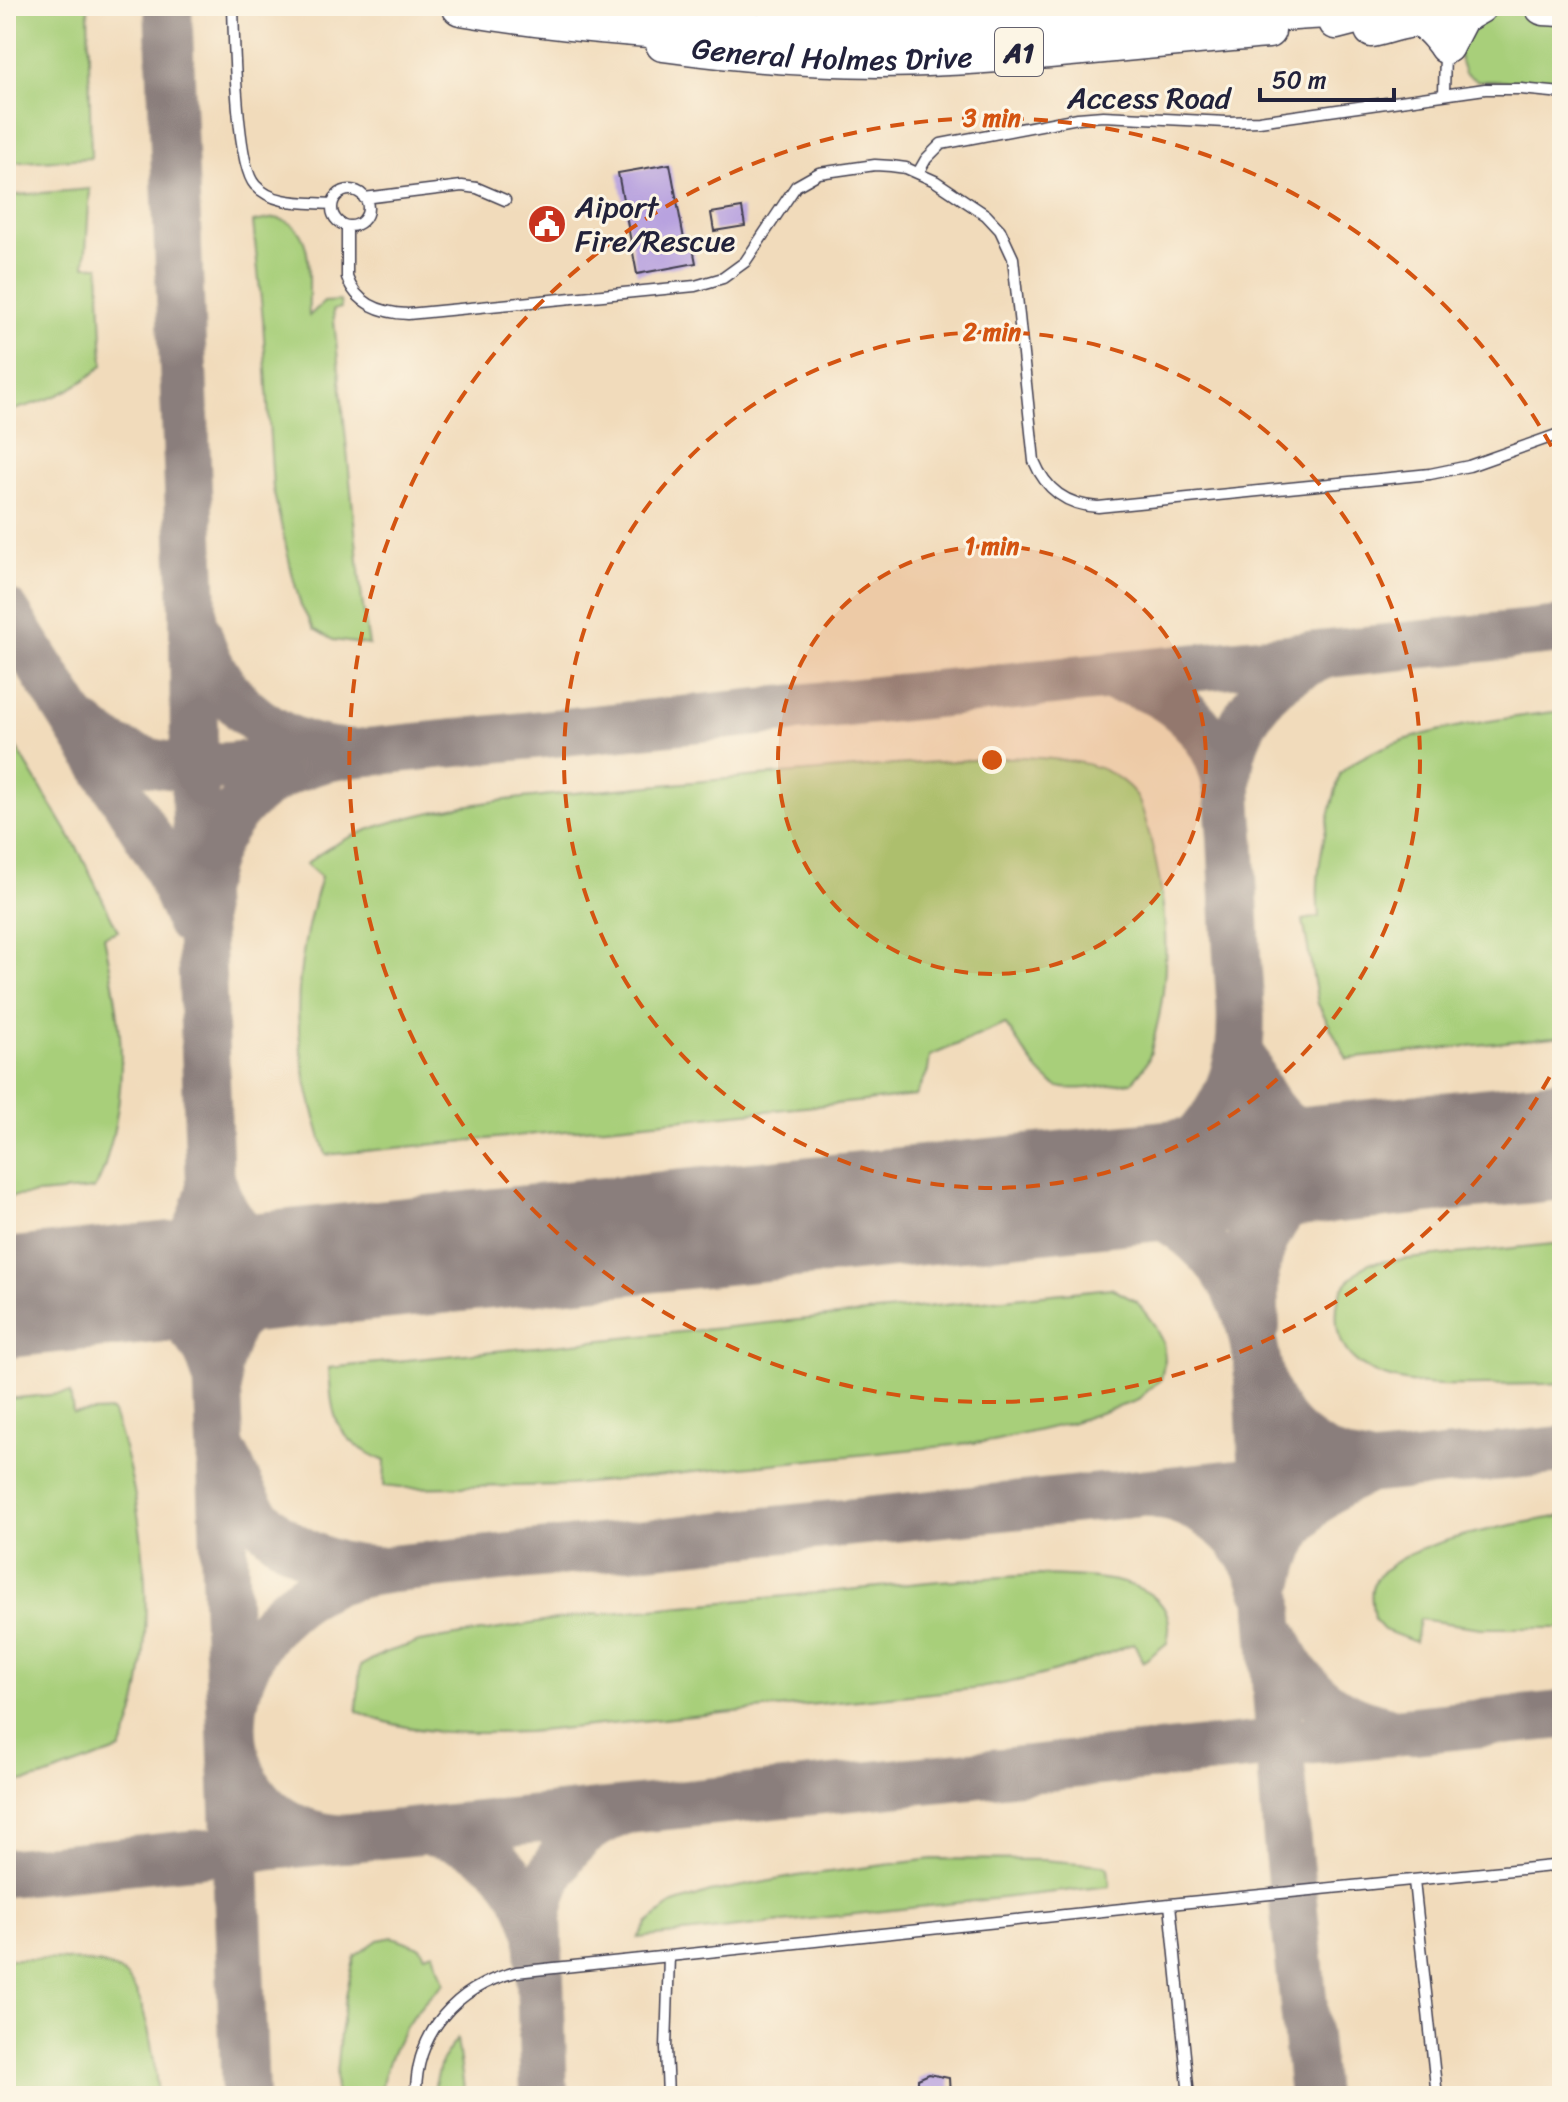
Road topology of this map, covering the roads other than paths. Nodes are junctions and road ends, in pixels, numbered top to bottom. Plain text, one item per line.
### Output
1 (233, 6) edge
2 (461, 6) edge
3 (774, 6) edge
4 (1364, 6) edge
5 (1398, 6) edge
6 (1480, 6) edge
7 (1544, 6) edge
8 (1562, 7) edge
9 (547, 20) junction
10 (868, 20) edge
11 (1320, 26) junction
12 (1446, 46) junction
13 (1562, 93) edge
14 (1444, 94) junction
15 (918, 173) junction
16 (364, 198) junction
17 (505, 200) dead end
18 (332, 204) junction
19 (347, 226) junction
20 (1562, 433) edge
21 (1562, 1865) edge
22 (1414, 1881) junction
23 (1170, 1904) junction
24 (669, 1956) junction
25 (416, 2096) edge
26 (668, 2096) edge
27 (1189, 2096) edge
28 (1437, 2096) edge

1 - 18 lane
2 - 9 highway, General Holmes Drive
3 - 10 highway, General Holmes Drive
4 - 10 highway
5 - 11 highway, General Holmes Drive / A1
6 - 12 highway
7 - 8 highway
9 - 10 highway
9 - 11 highway, General Holmes Drive / A1
11 - 12 highway
12 - 14 lane
13 - 14 lane, Access Road
14 - 15 lane, Access Road
15 - 19 lane
15 - 20 lane
16 - 17 lane
16 - 18 lane
16 - 19 lane
18 - 19 lane
21 - 22 lane
22 - 23 lane
22 - 28 lane
23 - 24 lane
23 - 27 lane
24 - 25 lane
24 - 26 lane

